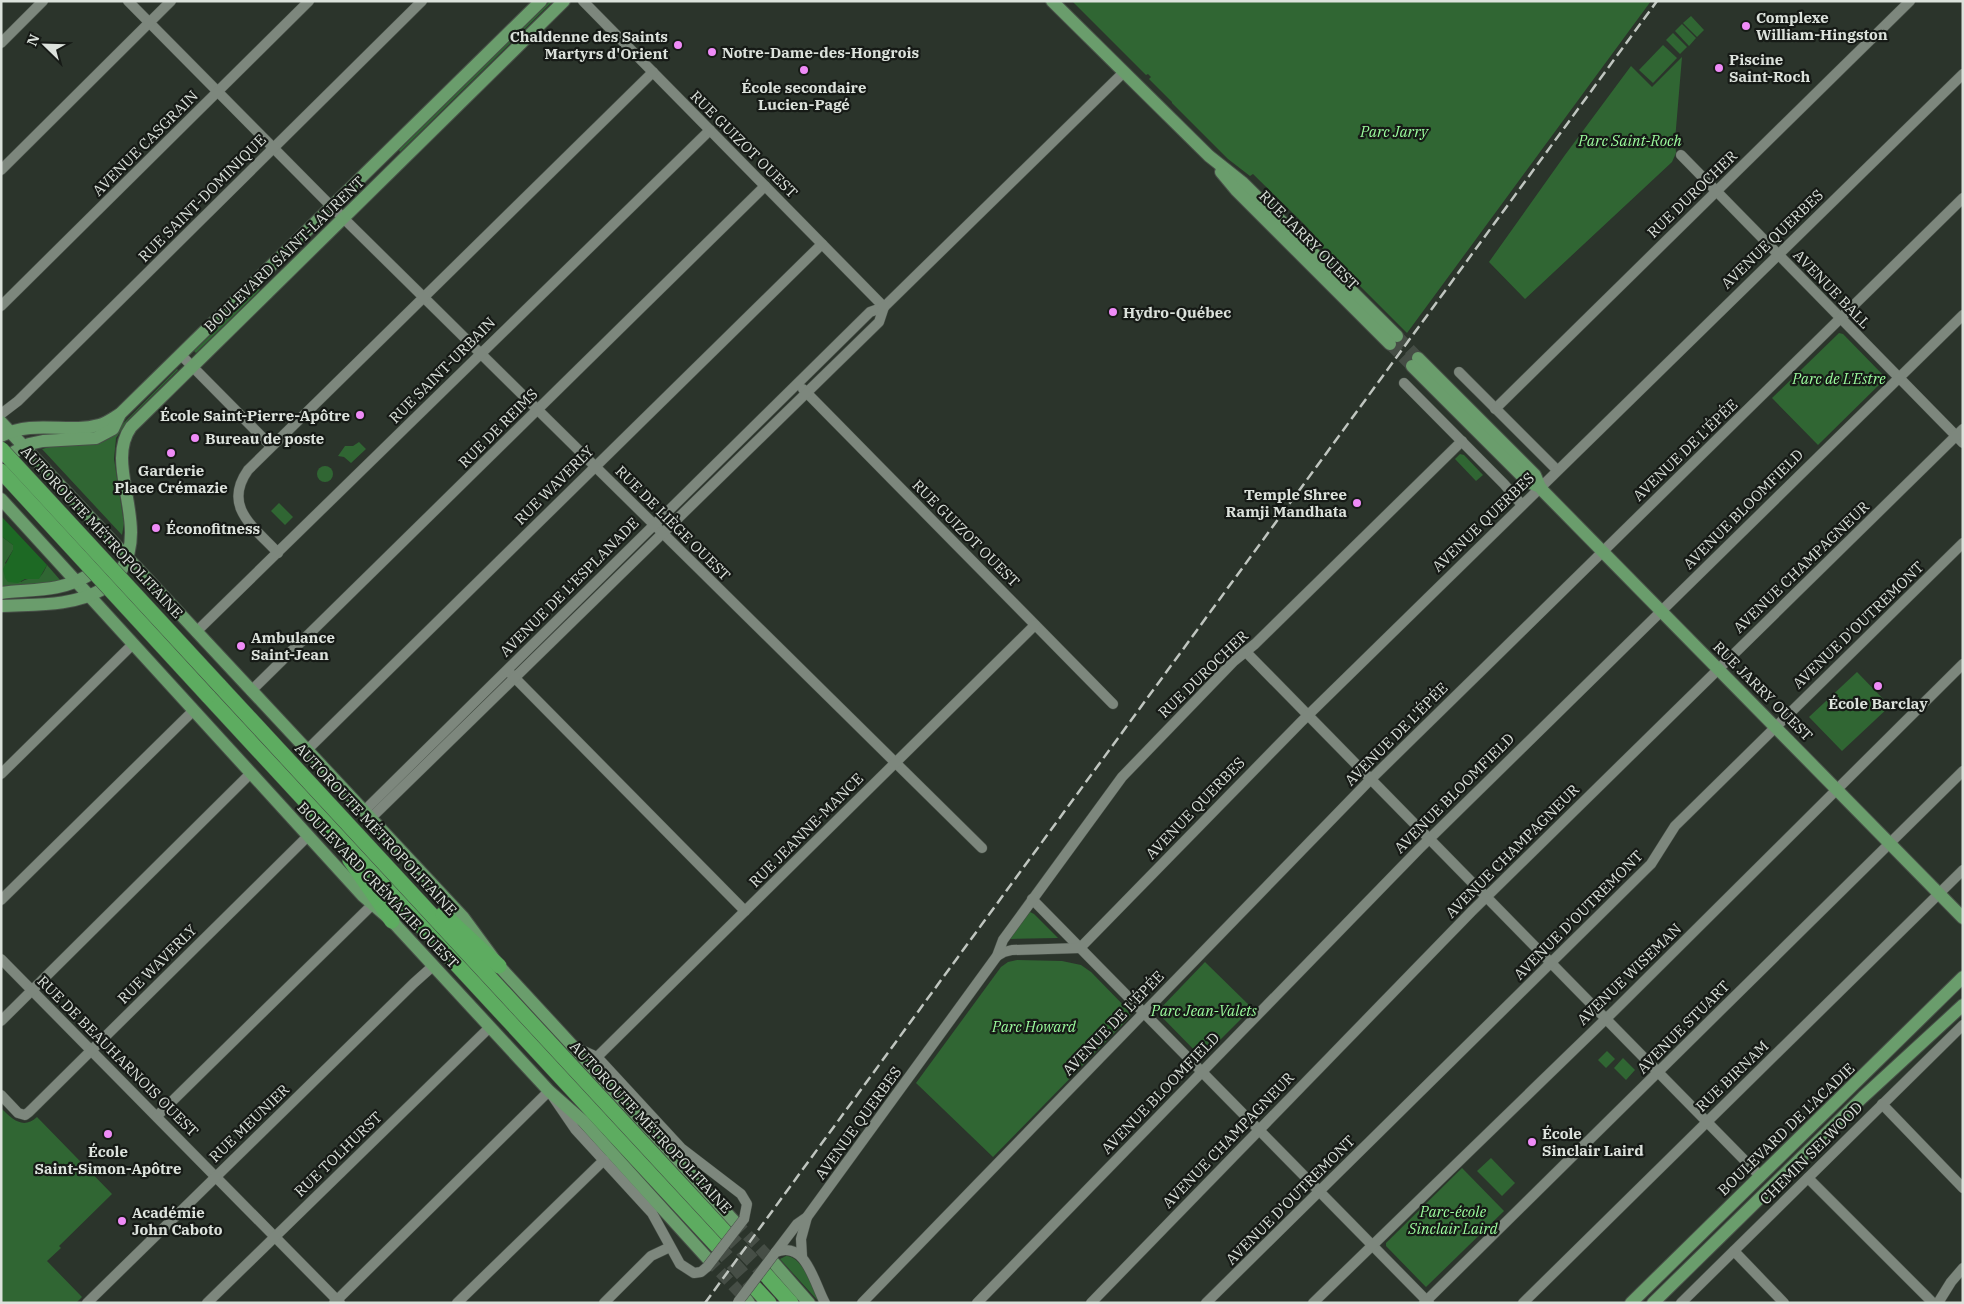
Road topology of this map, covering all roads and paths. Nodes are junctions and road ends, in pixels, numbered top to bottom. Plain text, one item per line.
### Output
1 (44, 1) edge
2 (128, 1) edge
3 (171, 1) edge
4 (309, 1) edge
5 (422, 1) edge
6 (541, 1) edge
7 (564, 1) edge
8 (583, 1) edge
9 (1052, 1) edge
10 (1910, 1) edge
11 (150, 23) junction
12 (1, 43) edge
13 (653, 72) junction
14 (1124, 72) junction
15 (1963, 74) edge
16 (218, 92) junction
17 (710, 130) junction
18 (273, 149) junction
19 (1681, 155) dead end
20 (1, 170) edge
21 (765, 186) junction
22 (1716, 191) junction
23 (1963, 198) edge
24 (331, 206) junction
25 (343, 219) junction
26 (822, 244) junction
27 (1778, 255) junction
28 (423, 298) junction
29 (1, 306) edge
30 (884, 307) junction
31 (1963, 315) edge
32 (1840, 318) junction
33 (1394, 340) tunnel mouth
34 (480, 354) junction
35 (181, 355) junction
36 (1415, 362) tunnel mouth
37 (192, 366) junction
38 (1459, 372) dead end
39 (1899, 378) junction
40 (798, 383) junction
41 (1404, 383) dead end
42 (807, 392) junction
43 (1495, 409) junction
44 (537, 410) junction
45 (1, 414) edge
46 (120, 414) junction
47 (1, 422) edge
48 (6, 434) edge
49 (1960, 436) edge
50 (1462, 441) junction
51 (271, 446) junction
52 (13, 449) edge
53 (595, 466) junction
54 (1557, 470) junction
55 (1, 471) edge
56 (1540, 487) junction
57 (1, 499) edge
58 (1522, 505) junction
59 (654, 524) junction
60 (663, 534) junction
61 (1963, 543) edge
62 (1603, 552) junction
63 (278, 553) junction
64 (125, 564) junction
65 (82, 579) junction
66 (138, 586) dead end
67 (153, 586) junction
68 (100, 590) dead end
69 (1, 593) edge
70 (89, 596) junction
71 (1, 606) edge
72 (118, 609) dead end
73 (1662, 612) junction
74 (114, 624) junction
75 (1035, 625) junction
76 (196, 632) junction
77 (133, 644) junction
78 (1246, 652) junction
79 (1963, 664) edge
80 (1719, 669) junction
81 (507, 670) junction
82 (515, 678) junction
83 (214, 690) junction
84 (251, 691) junction
85 (1113, 704) dead end
86 (193, 711) junction
87 (1307, 715) junction
88 (1776, 727) junction
89 (308, 749) junction
90 (896, 762) junction
91 (1963, 771) edge
92 (251, 773) junction
93 (1, 774) edge
94 (1370, 780) junction
95 (1837, 790) junction
96 (316, 812) junction
97 (368, 814) junction
98 (308, 836) junction
99 (361, 838) junction
100 (1428, 839) junction
101 (1890, 844) junction
102 (982, 848) dead end
103 (1963, 870) edge
104 (1939, 894) junction
105 (1486, 898) junction
106 (1032, 899) junction
107 (1, 900) edge
108 (373, 904) junction
109 (745, 911) junction
110 (1963, 918) edge
111 (392, 920) junction
112 (1080, 948) junction
113 (997, 956) junction
114 (1, 959) edge
115 (1551, 963) junction
116 (433, 966) junction
117 (499, 966) junction
118 (1963, 977) edge
119 (32, 990) junction
120 (1963, 1004) edge
121 (1143, 1013) junction
122 (1605, 1018) junction
123 (1, 1021) edge
124 (490, 1027) junction
125 (1960, 1032) edge
126 (572, 1045) junction
127 (92, 1050) junction
128 (596, 1057) junction
129 (1202, 1072) junction
130 (1658, 1072) junction
131 (549, 1091) junction
132 (1, 1095) edge
133 (1882, 1104) junction
134 (157, 1116) junction
135 (1707, 1122) junction
136 (1259, 1130) junction
137 (604, 1160) junction
138 (216, 1176) junction
139 (1760, 1176) junction
140 (1808, 1178) junction
141 (1963, 1188) edge
142 (1320, 1191) junction
143 (807, 1217) junction
144 (735, 1225) junction
145 (275, 1236) junction
146 (1372, 1245) junction
147 (717, 1246) tunnel mouth
148 (670, 1248) junction
149 (1734, 1251) junction
150 (802, 1256) junction
151 (707, 1263) junction
152 (771, 1263) junction
153 (1963, 1268) edge
154 (745, 1299) edge
155 (337, 1302) edge
156 (1427, 1302) edge
157 (87, 1303) edge
158 (208, 1303) edge
159 (458, 1303) edge
160 (604, 1303) edge
161 (769, 1303) edge
162 (791, 1303) edge
163 (809, 1303) edge
164 (825, 1303) edge
165 (862, 1303) edge
166 (977, 1303) edge
167 (1091, 1303) edge
168 (1206, 1303) edge
169 (1313, 1303) edge
170 (1523, 1303) edge
171 (1631, 1303) edge
172 (1653, 1303) edge
173 (1681, 1303) edge
174 (1784, 1303) edge
175 (1933, 1303) edge
176 (1938, 1303) edge

1 - 12 street
2 - 11 street, RUE DE LIÈGE OUEST
3 - 11 street
4 - 16 street, AVENUE CASGRAIN
5 - 18 street, RUE SAINT-DOMINIQUE
6 - 24 main road, BOULEVARD SAINT-LAURENT
7 - 25 main road, BOULEVARD SAINT-LAURENT
8 - 13 street, RUE GUIZOT OUEST
9 - 14 main road, RUE JARRY OUEST
10 - 22 street, RUE DUROCHER
11 - 16 street, RUE DE LIÈGE OUEST
11 - 20 street
13 - 17 street, RUE GUIZOT OUEST
13 - 28 street
14 - 30 street, AVENUE DE L'ESPLANADE
14 - 33 main road, RUE JARRY OUEST
15 - 27 street, AVENUE QUERBES
16 - 18 street, RUE DE LIÈGE OUEST
16 - 29 street, AVENUE CASGRAIN
17 - 21 street, RUE GUIZOT OUEST
17 - 34 street, RUE SAINT-URBAIN
18 - 24 street, RUE DE LIÈGE OUEST
18 - 45 street, RUE SAINT-DOMINIQUE
19 - 22 street, AVENUE BALL
21 - 26 street, RUE GUIZOT OUEST
21 - 44 street, RUE DE REIMS
22 - 27 street, AVENUE BALL
22 - 43 street, RUE DUROCHER
23 - 32 street, AVENUE DE L'ÉPÉE
24 - 25 street, RUE DE LIÈGE OUEST
24 - 35 main road, BOULEVARD SAINT-LAURENT
25 - 28 street, RUE DE LIÈGE OUEST
25 - 37 main road, BOULEVARD SAINT-LAURENT
26 - 30 street, RUE GUIZOT OUEST
26 - 53 street, RUE WAVERLY
27 - 32 street, AVENUE BALL
27 - 54 street, AVENUE QUERBES
28 - 34 street, RUE DE LIÈGE OUEST
28 - 51 street
30 - 40 street, AVENUE DE L'ESPLANADE
30 - 42 street, AVENUE DE L'ESPLANADE
31 - 39 street, AVENUE BLOOMFIELD
32 - 39 street, AVENUE BALL
32 - 62 street, AVENUE DE L'ÉPÉE
34 - 44 street, RUE DE LIÈGE OUEST
34 - 63 street, RUE SAINT-URBAIN
35 - 37 street
35 - 46 main road, BOULEVARD SAINT-LAURENT
36 - 56 main road, RUE JARRY OUEST
37 - 51 street
37 - 64 main road, BOULEVARD SAINT-LAURENT
38 - 43 street
39 - 49 street, AVENUE BALL
39 - 73 street, AVENUE BLOOMFIELD
40 - 42 street, RUE GUIZOT OUEST
40 - 59 street, AVENUE DE L'ESPLANADE
41 - 50 street
42 - 60 street, AVENUE DE L'ESPLANADE
42 - 75 street, RUE GUIZOT OUEST
43 - 54 street
44 - 53 street, RUE DE LIÈGE OUEST
44 - 84 street, RUE DE REIMS
46 - 48 main road, BOULEVARD SAINT-LAURENT
46 - 52 main road
47 - 48 main road
48 - 52 main road
49 - 80 street, AVENUE CHAMPAGNEUR
50 - 58 street
50 - 78 street, RUE DUROCHER
51 - 63 street
52 - 64 main road
52 - 83 highway, AUTOROUTE MÉTROPOLITAINE, bridge
53 - 59 street, RUE DE LIÈGE OUEST
53 - 89 street, RUE WAVERLY
54 - 56 street, AVENUE QUERBES
55 - 83 highway, AUTOROUTE MÉTROPOLITAINE, bridge
56 - 58 street, AVENUE QUERBES
56 - 62 main road, RUE JARRY OUEST
57 - 65 main road, BOULEVARD CRÉMAZIE OUEST
58 - 87 street, AVENUE QUERBES
59 - 60 street, RUE DE LIÈGE OUEST
59 - 81 street, AVENUE DE L'ESPLANADE
60 - 82 street, AVENUE DE L'ESPLANADE
60 - 90 street, RUE DE LIÈGE OUEST
61 - 88 street, AVENUE D'OUTREMONT
62 - 73 main road, RUE JARRY OUEST
62 - 94 street, AVENUE DE L'ÉPÉE
63 - 76 street, RUE SAINT-URBAIN
64 - 67 main road
65 - 69 main road
65 - 70 main road, BOULEVARD CRÉMAZIE OUEST
66 - 67 main road
67 - 76 main road
68 - 70 main road
70 - 71 main road
70 - 74 main road, BOULEVARD CRÉMAZIE OUEST
72 - 74 main road
73 - 80 main road, RUE JARRY OUEST
73 - 100 street, AVENUE BLOOMFIELD
74 - 77 main road, BOULEVARD CRÉMAZIE OUEST
75 - 85 street, RUE GUIZOT OUEST
75 - 90 street, RUE JEANNE-MANCE
76 - 84 main road
77 - 86 main road, BOULEVARD CRÉMAZIE OUEST
77 - 93 street
78 - 87 street
78 - 106 street, RUE DUROCHER
79 - 95 street, AVENUE WISEMAN
80 - 88 main road, RUE JARRY OUEST
80 - 105 street, AVENUE CHAMPAGNEUR
81 - 82 street
81 - 97 street, AVENUE DE L'ESPLANADE
82 - 97 street, AVENUE DE L'ESPLANADE
82 - 109 street
83 - 96 highway, AUTOROUTE MÉTROPOLITAINE
83 - 99 highway, AUTOROUTE MÉTROPOLITAINE
84 - 89 main road
86 - 92 main road, BOULEVARD CRÉMAZIE OUEST
86 - 107 street
87 - 94 street
87 - 112 street, AVENUE QUERBES
88 - 95 main road, RUE JARRY OUEST
88 - 115 street, AVENUE D'OUTREMONT
89 - 97 main road
90 - 102 street, RUE DE LIÈGE OUEST
90 - 109 street, RUE JEANNE-MANCE
91 - 101 street, AVENUE STUART
92 - 98 main road, BOULEVARD CRÉMAZIE OUEST
92 - 119 street
94 - 100 street
94 - 121 street, AVENUE DE L'ÉPÉE
95 - 101 main road, RUE JARRY OUEST
95 - 122 street, AVENUE WISEMAN
96 - 111 highway
96 - 147 highway, AUTOROUTE MÉTROPOLITAINE
97 - 117 main road
98 - 108 main road, BOULEVARD CRÉMAZIE OUEST
98 - 127 street, RUE WAVERLY
99 - 117 highway
99 - 144 highway, AUTOROUTE MÉTROPOLITAINE
100 - 105 street
100 - 129 street, AVENUE BLOOMFIELD
101 - 104 main road, RUE JARRY OUEST
101 - 130 street, AVENUE STUART
103 - 104 street, RUE BIRNAM
104 - 110 main road, RUE JARRY OUEST
104 - 135 street, RUE BIRNAM
105 - 115 street
105 - 136 street, AVENUE CHAMPAGNEUR
106 - 112 street
106 - 113 street, RUE DUROCHER
108 - 111 main road, BOULEVARD CRÉMAZIE OUEST
108 - 134 street
109 - 128 street, RUE JEANNE-MANCE
111 - 116 main road, BOULEVARD CRÉMAZIE OUEST
112 - 113 street
112 - 121 street
113 - 143 street, AVENUE QUERBES
114 - 119 street, RUE DE BEAUHARNOIS OUEST
115 - 122 street
115 - 142 street, AVENUE D'OUTREMONT
116 - 124 main road, BOULEVARD CRÉMAZIE OUEST
116 - 138 street, RUE MEUNIER
117 - 126 main road
118 - 139 main road, BOULEVARD DE L'ACADIE
119 - 123 street
119 - 127 street, RUE DE BEAUHARNOIS OUEST
120 - 172 main road, BOULEVARD DE L'ACADIE
121 - 129 street
121 - 165 street, AVENUE DE L'ÉPÉE
122 - 130 street
122 - 146 street, AVENUE WISEMAN
124 - 131 main road, BOULEVARD CRÉMAZIE OUEST
124 - 145 street, RUE TOLHURST
125 - 133 street, CHEMIN SELWOOD
126 - 128 street
126 - 144 main road
127 - 132 street, RUE WAVERLY
127 - 134 street, RUE DE BEAUHARNOIS OUEST
128 - 144 street
129 - 136 street
129 - 166 street, AVENUE BLOOMFIELD
130 - 135 street
130 - 156 street, AVENUE STUART
131 - 137 street
131 - 151 main road, BOULEVARD CRÉMAZIE OUEST
131 - 155 street
133 - 140 street, CHEMIN SELWOOD
133 - 141 street
134 - 138 street, RUE DE BEAUHARNOIS OUEST
135 - 139 street
135 - 170 street, RUE BIRNAM
136 - 142 street
136 - 167 street, AVENUE CHAMPAGNEUR
137 - 148 street
137 - 159 street
138 - 145 street, RUE DE BEAUHARNOIS OUEST
138 - 157 street, RUE MEUNIER
139 - 171 main road, BOULEVARD DE L'ACADIE
140 - 149 street, CHEMIN SELWOOD
140 - 175 street
142 - 146 street
142 - 168 street, AVENUE D'OUTREMONT
143 - 150 street
143 - 152 street, AVENUE QUERBES
144 - 151 street, bridge
145 - 155 street, RUE DE BEAUHARNOIS OUEST
145 - 158 street, RUE TOLHURST
146 - 156 street
146 - 169 street, AVENUE WISEMAN
148 - 151 street
148 - 160 street
149 - 173 street, CHEMIN SELWOOD
149 - 174 street
150 - 152 street
150 - 164 street
152 - 154 street, AVENUE QUERBES, bridge
152 - 162 highway
152 - 163 main road
153 - 176 street
154 - 161 highway

